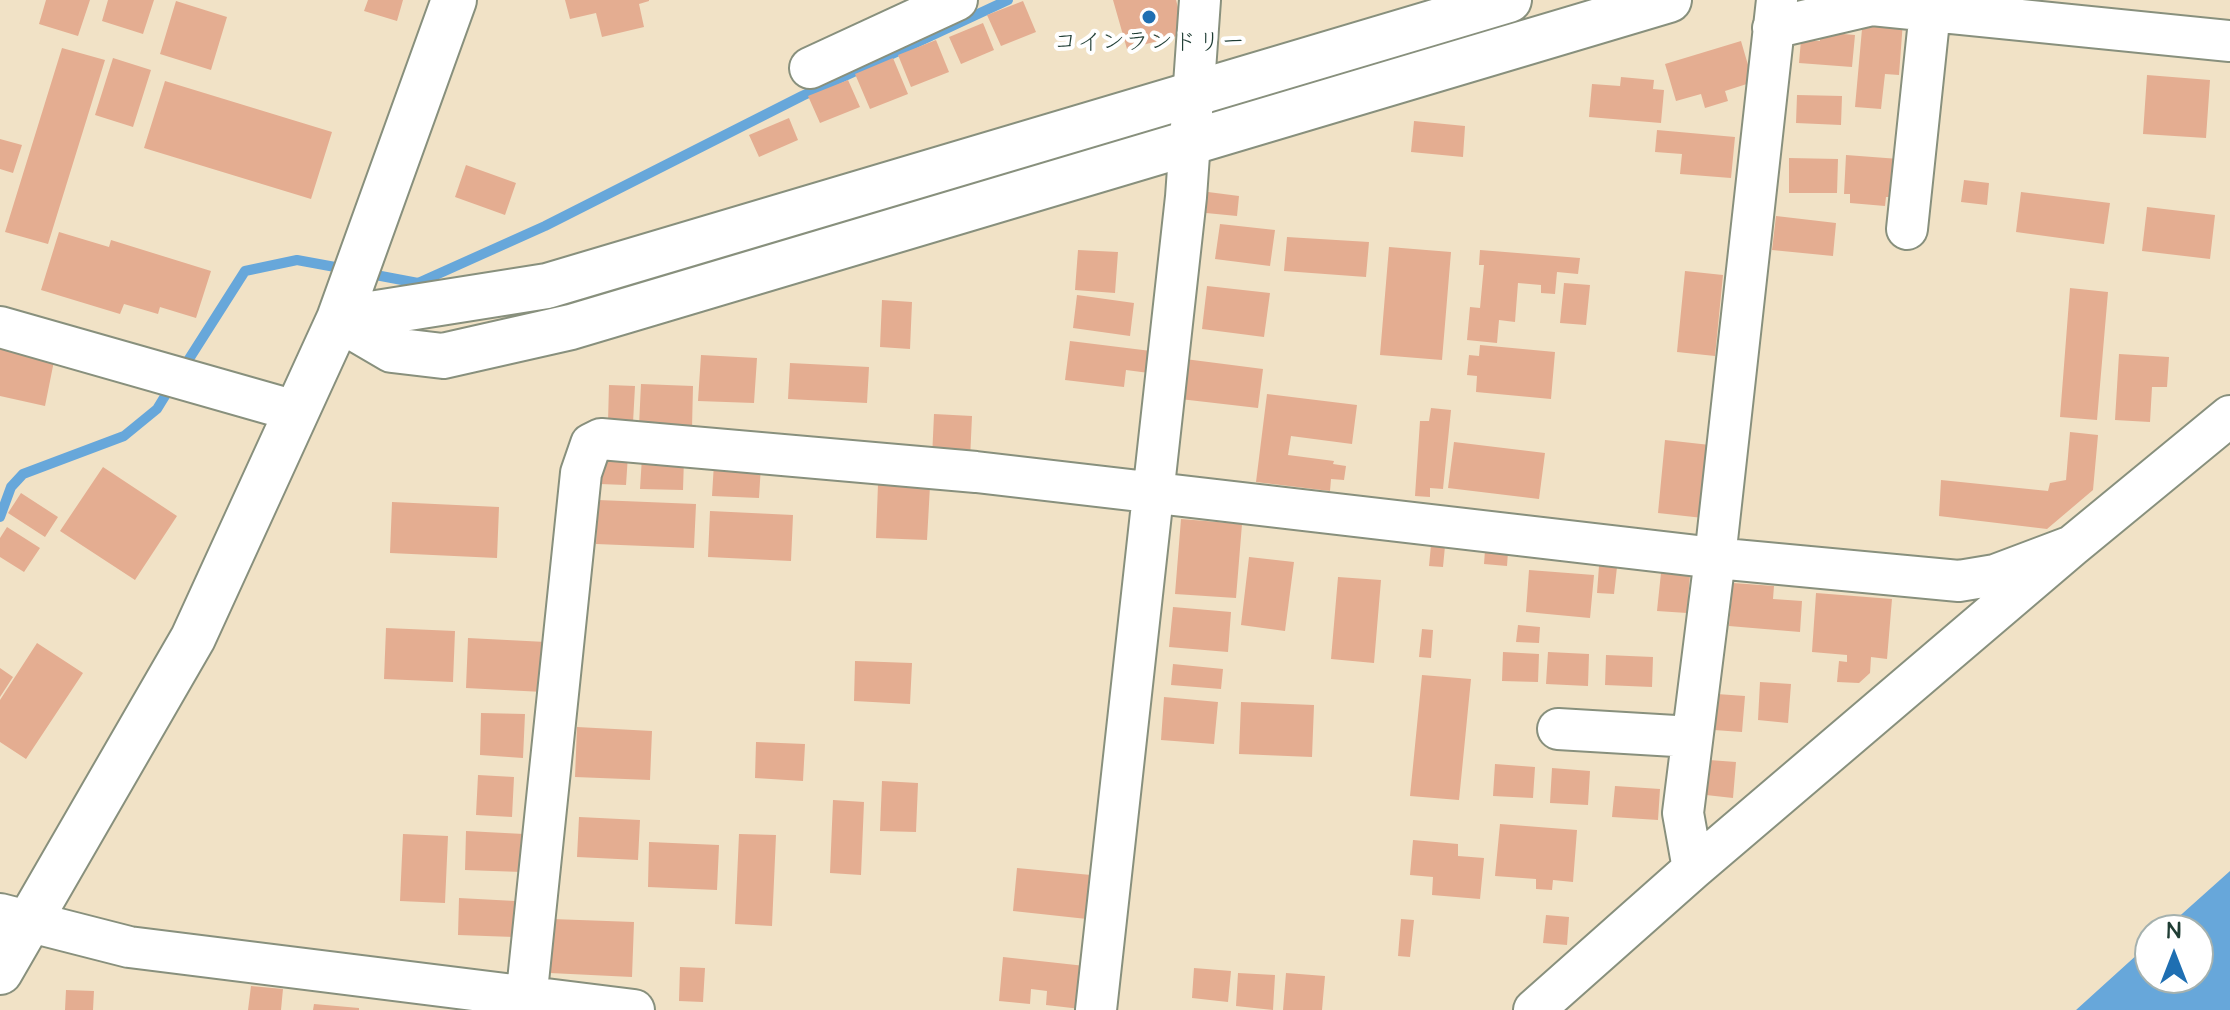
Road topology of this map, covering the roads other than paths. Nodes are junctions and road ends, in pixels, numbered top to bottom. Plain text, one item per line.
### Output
1 (454, 0) edge
2 (957, 0) edge
3 (1200, 0) edge
4 (1509, 0) edge
5 (1669, 0) edge
6 (1930, 11) junction
7 (1775, 14) edge
8 (2230, 41) edge
9 (810, 68) dead end
10 (1194, 92) junction
11 (1190, 141) junction
12 (1907, 229) dead end
13 (339, 319) junction
14 (0, 327) edge
15 (295, 411) junction
16 (2230, 416) edge
17 (1151, 491) junction
18 (2072, 546) junction
19 (1715, 558) junction
20 (1558, 729) dead end
21 (1692, 737) junction
22 (1693, 869) junction
23 (15, 917) edge
24 (0, 972) edge
25 (526, 1004) edge
26 (634, 1010) edge
27 (1096, 1010) edge
28 (1534, 1010) edge

1 - 13 street
2 - 9 street
3 - 10 street
4 - 10 street
5 - 11 street
6 - 7 street
6 - 8 street
6 - 12 street
7 - 19 street
10 - 11 street
10 - 13 street
11 - 13 street
11 - 17 street
13 - 15 street
14 - 15 street
15 - 23 street
16 - 18 street
17 - 19 street
17 - 25 street
17 - 27 street
18 - 19 street
18 - 22 street
19 - 21 street
20 - 21 street
21 - 22 street
22 - 28 street
23 - 24 street
23 - 25 street
25 - 26 street

